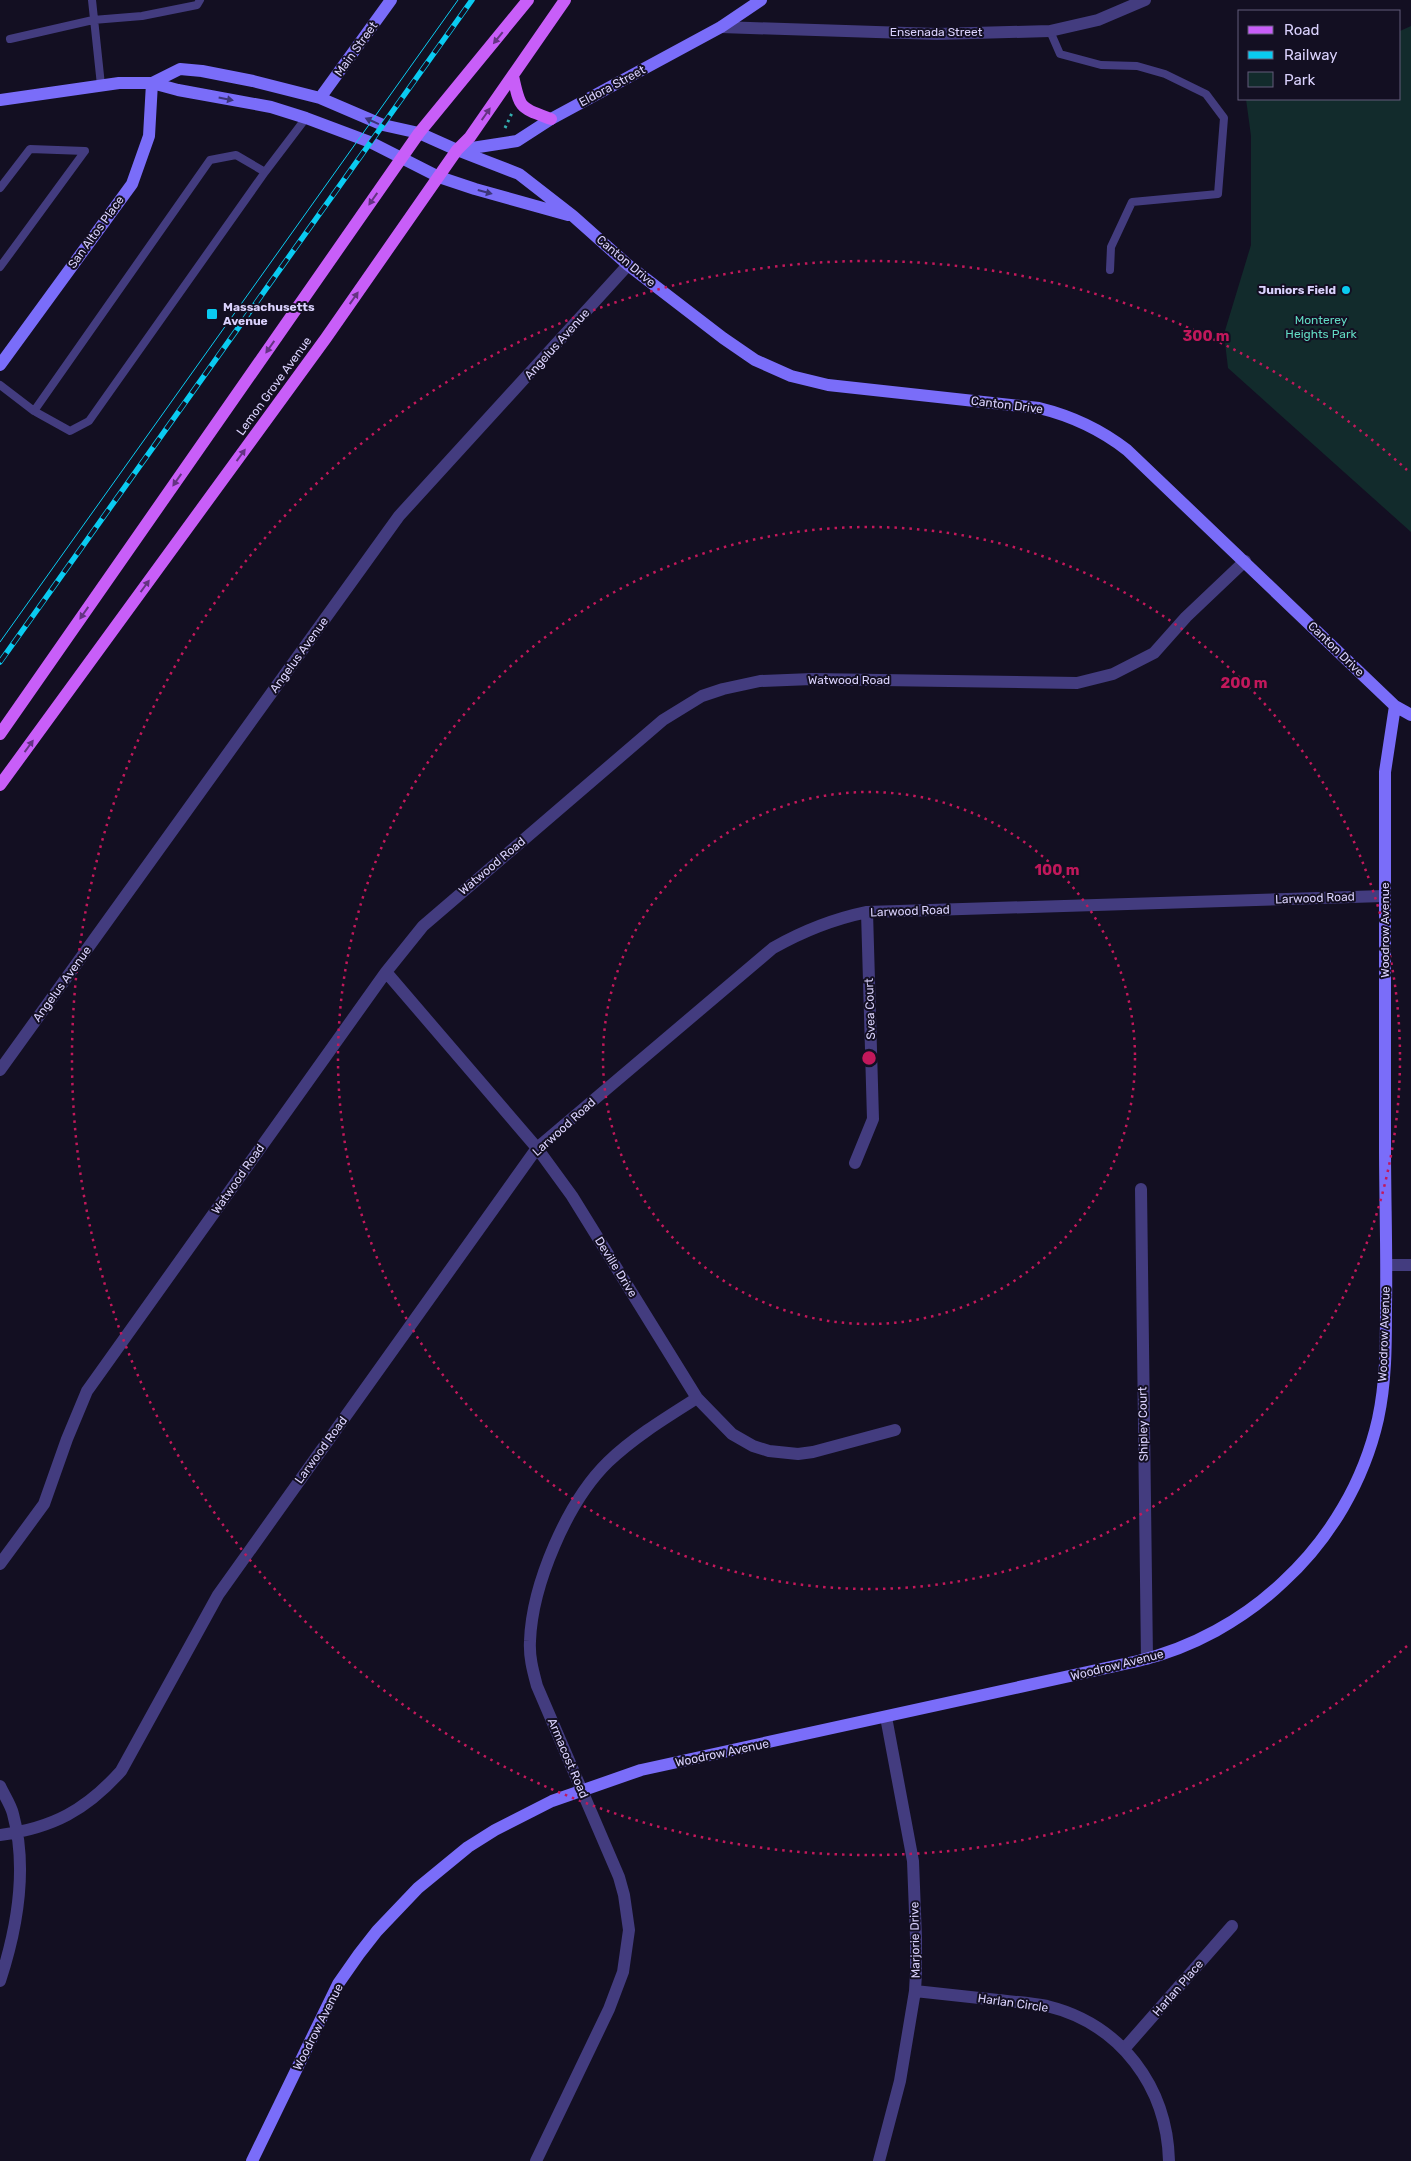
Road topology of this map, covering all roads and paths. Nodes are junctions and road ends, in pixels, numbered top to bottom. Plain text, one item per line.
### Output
1 (92, 0) edge
2 (200, 0) edge
3 (391, 0) edge
4 (528, 0) edge
5 (565, 0) edge
6 (761, 0) edge
7 (1145, 0) edge
8 (93, 20) junction
9 (720, 27) junction
10 (1050, 31) junction
11 (10, 38) dead end
12 (513, 76) junction
13 (152, 83) junction
14 (101, 85) junction
15 (320, 98) junction
16 (0, 100) edge
17 (513, 110) dead end
18 (306, 118) junction
19 (551, 119) junction
20 (505, 128) dead end
21 (420, 133) junction
22 (456, 150) junction
23 (401, 159) junction
24 (264, 172) junction
25 (439, 177) junction
26 (0, 188) edge
27 (573, 216) junction
28 (628, 265) junction
29 (0, 267) edge
30 (1110, 270) dead end
31 (0, 365) edge
32 (0, 385) edge
33 (34, 411) junction
34 (1245, 561) junction
35 (1395, 706) junction
36 (1411, 715) edge
37 (0, 734) edge
38 (0, 785) edge
39 (1384, 896) junction
40 (867, 912) junction
41 (386, 972) junction
42 (0, 1070) edge
43 (538, 1148) junction
44 (855, 1163) dead end
45 (1141, 1189) dead end
46 (1387, 1265) junction
47 (1411, 1265) edge
48 (697, 1398) junction
49 (895, 1430) dead end
50 (0, 1564) edge
51 (1147, 1659) junction
52 (886, 1717) junction
53 (0, 1786) edge
54 (582, 1789) junction
55 (17, 1832) junction
56 (0, 1834) edge
57 (1232, 1926) dead end
58 (0, 1981) edge
59 (915, 1992) junction
60 (1124, 2049) junction
61 (252, 2161) edge
62 (536, 2161) edge
63 (879, 2161) edge
64 (1169, 2161) edge

1 - 8 lane
2 - 8 lane
3 - 15 street, Main Street
4 -> 21 main road, Lemon Grove Avenue
5 - 12 main road, Lemon Grove Avenue
6 - 9 street, Eldora Street
7 - 10 street, Ensenada Street
8 - 11 lane
8 - 14 lane
9 - 10 street, Ensenada Street
9 - 19 street, Eldora Street
10 - 30 lane
12 - 19 main road
22 -> 12 main road, Lemon Grove Avenue
13 - 14 street
13 - 15 street
13 -> 18 street
13 - 31 street, San Altos Place
14 - 16 street
21 -> 15 street
17 - 20 path
18 - 23 street
18 - 24 lane
19 - 22 street, Eldora Street
21 - 22 street
21 - 23 main road, Lemon Grove Avenue
22 - 25 main road, Lemon Grove Avenue
22 - 27 street, Canton Drive
23 - 25 street
23 -> 37 main road, Lemon Grove Avenue
24 - 33 lane
24 - 33 lane
25 -> 27 street, Canton Drive
38 -> 25 main road, Lemon Grove Avenue
26 - 29 lane
27 - 28 street, Canton Drive
28 - 34 street, Canton Drive
28 - 42 street, Angelus Avenue
32 - 33 lane
34 - 35 street, Canton Drive
34 - 41 street, Watwood Road
35 - 36 street, Canton Drive
35 - 39 street, Woodrow Avenue
39 - 40 street, Larwood Road
39 - 46 street, Woodrow Avenue
40 - 43 street, Larwood Road
40 - 44 street, Svea Court
41 - 43 street, Deville Drive
41 - 50 street, Watwood Road
43 - 48 street, Deville Drive
43 - 55 street, Larwood Road
45 - 51 street, Shipley Court
46 - 47 street
46 - 51 street, Woodrow Avenue
48 - 49 street, Deville Drive
48 - 54 street, Armacost Road
51 - 52 street, Woodrow Avenue
52 - 54 street, Woodrow Avenue
52 - 59 street, Marjorie Drive
53 - 55 street
54 - 61 street, Woodrow Avenue
54 - 62 street, Armacost Road
55 - 56 street, Larwood Road
55 - 58 street
57 - 60 street, Harlan Place
59 - 60 street, Harlan Circle
59 - 63 street, Marjorie Drive
60 - 64 street, Harlan Circle

